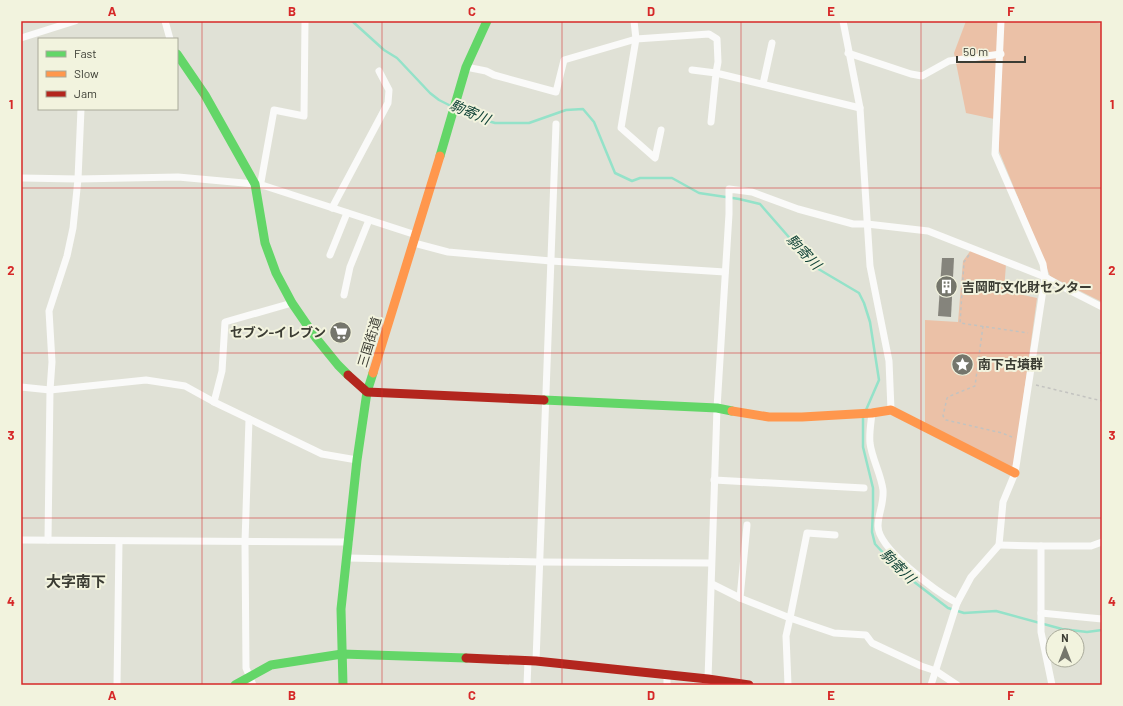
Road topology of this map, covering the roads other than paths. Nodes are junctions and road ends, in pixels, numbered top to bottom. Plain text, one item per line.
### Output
1 (75, 21) edge
2 (165, 21) edge
3 (305, 21) edge
4 (487, 21) edge
5 (634, 21) edge
6 (843, 21) edge
7 (1001, 21) edge
8 (21, 38) edge
9 (170, 38) edge
10 (636, 39) junction
11 (772, 43) dead end
12 (848, 53) junction
13 (1001, 54) junction
14 (178, 58) edge
15 (466, 66) junction
16 (181, 68) edge
17 (692, 70) dead end
18 (379, 71) dead end
19 (716, 73) junction
20 (763, 84) junction
21 (860, 108) junction
22 (81, 110) edge
23 (711, 122) dead end
24 (556, 124) dead end
25 (661, 130) dead end
26 (21, 178) edge
27 (78, 179) junction
28 (255, 184) junction
29 (332, 208) junction
30 (347, 213) junction
31 (369, 220) junction
32 (868, 224) junction
33 (415, 239) junction
34 (330, 255) dead end
35 (551, 261) junction
36 (725, 272) junction
37 (1045, 276) junction
38 (344, 295) dead end
39 (292, 303) junction
40 (1102, 307) edge
41 (21, 387) edge
42 (50, 390) junction
43 (367, 392) junction
44 (545, 400) junction
45 (214, 402) junction
46 (717, 408) junction
47 (891, 410) junction
48 (872, 413) junction
49 (249, 419) junction
50 (357, 460) junction
51 (1015, 473) junction
52 (714, 480) junction
53 (864, 488) dead end
54 (746, 525) dead end
55 (835, 535) dead end
56 (21, 540) edge
57 (48, 540) junction
58 (120, 542) junction
59 (245, 542) junction
60 (349, 542) junction
61 (1102, 542) edge
62 (999, 545) junction
63 (1041, 546) junction
64 (347, 558) junction
65 (539, 562) junction
66 (711, 563) junction
67 (712, 584) junction
68 (740, 598) junction
69 (956, 604) junction
70 (1041, 615) junction
71 (790, 618) junction
72 (1102, 619) edge
73 (342, 654) junction
74 (532, 661) junction
75 (936, 671) junction
76 (667, 675) junction
77 (249, 676) junction
78 (708, 679) junction
79 (117, 685) edge
80 (235, 685) edge
81 (253, 685) edge
82 (343, 685) edge
83 (527, 685) edge
84 (667, 685) edge
85 (749, 685) edge
86 (788, 685) edge
87 (931, 685) edge
88 (957, 685) edge
89 (1052, 685) edge

1 - 8 street
2 - 9 street
3 - 28 street
4 - 15 street, 三国街道
5 - 10 street
6 - 12 street
7 - 13 street
10 - 15 street
10 - 19 street
10 - 25 street
11 - 20 street
12 - 13 street
12 - 21 street
13 - 37 street
14 - 16 street
15 - 33 street, 三国街道
16 - 28 street
17 - 19 street
18 - 29 street
19 - 20 street
19 - 23 street
20 - 21 street
21 - 32 street
22 - 27 street
24 - 35 street
26 - 27 street
27 - 28 street
27 - 42 street
28 - 29 street
28 - 39 street
29 - 30 street
30 - 31 street
30 - 34 street
31 - 33 street
31 - 38 street
32 - 36 street
32 - 37 street
32 - 47 street
33 - 35 street
33 - 43 street, 三国街道
35 - 36 street
35 - 44 street
36 - 46 street
37 - 40 street
37 - 51 street
39 - 43 street
39 - 45 street
41 - 42 street
42 - 45 street
42 - 57 street
43 - 44 street
43 - 50 street, 三国街道
44 - 46 street
44 - 65 street
45 - 49 street
46 - 48 street
46 - 52 street
47 - 48 street
47 - 51 street
48 - 69 street
49 - 50 street
49 - 59 street
50 - 60 street, 三国街道
51 - 62 street
52 - 53 street
52 - 66 street
54 - 68 street
55 - 71 street
56 - 57 street
57 - 58 street
58 - 59 street
58 - 79 street
59 - 60 street
59 - 77 street
60 - 64 street, 三国街道
61 - 63 street
62 - 63 street
62 - 69 street
63 - 70 street
64 - 65 street
64 - 73 street, 三国街道
65 - 66 street
65 - 74 street
66 - 67 street
67 - 68 street
67 - 78 street
68 - 71 street
69 - 75 street
70 - 72 street
70 - 89 street
71 - 75 street
71 - 86 street
73 - 74 street
73 - 77 street
73 - 82 street, 三国街道
74 - 76 street
74 - 83 street
75 - 87 street
75 - 88 street
76 - 78 street
76 - 84 street
77 - 80 street
77 - 81 street
78 - 85 street

